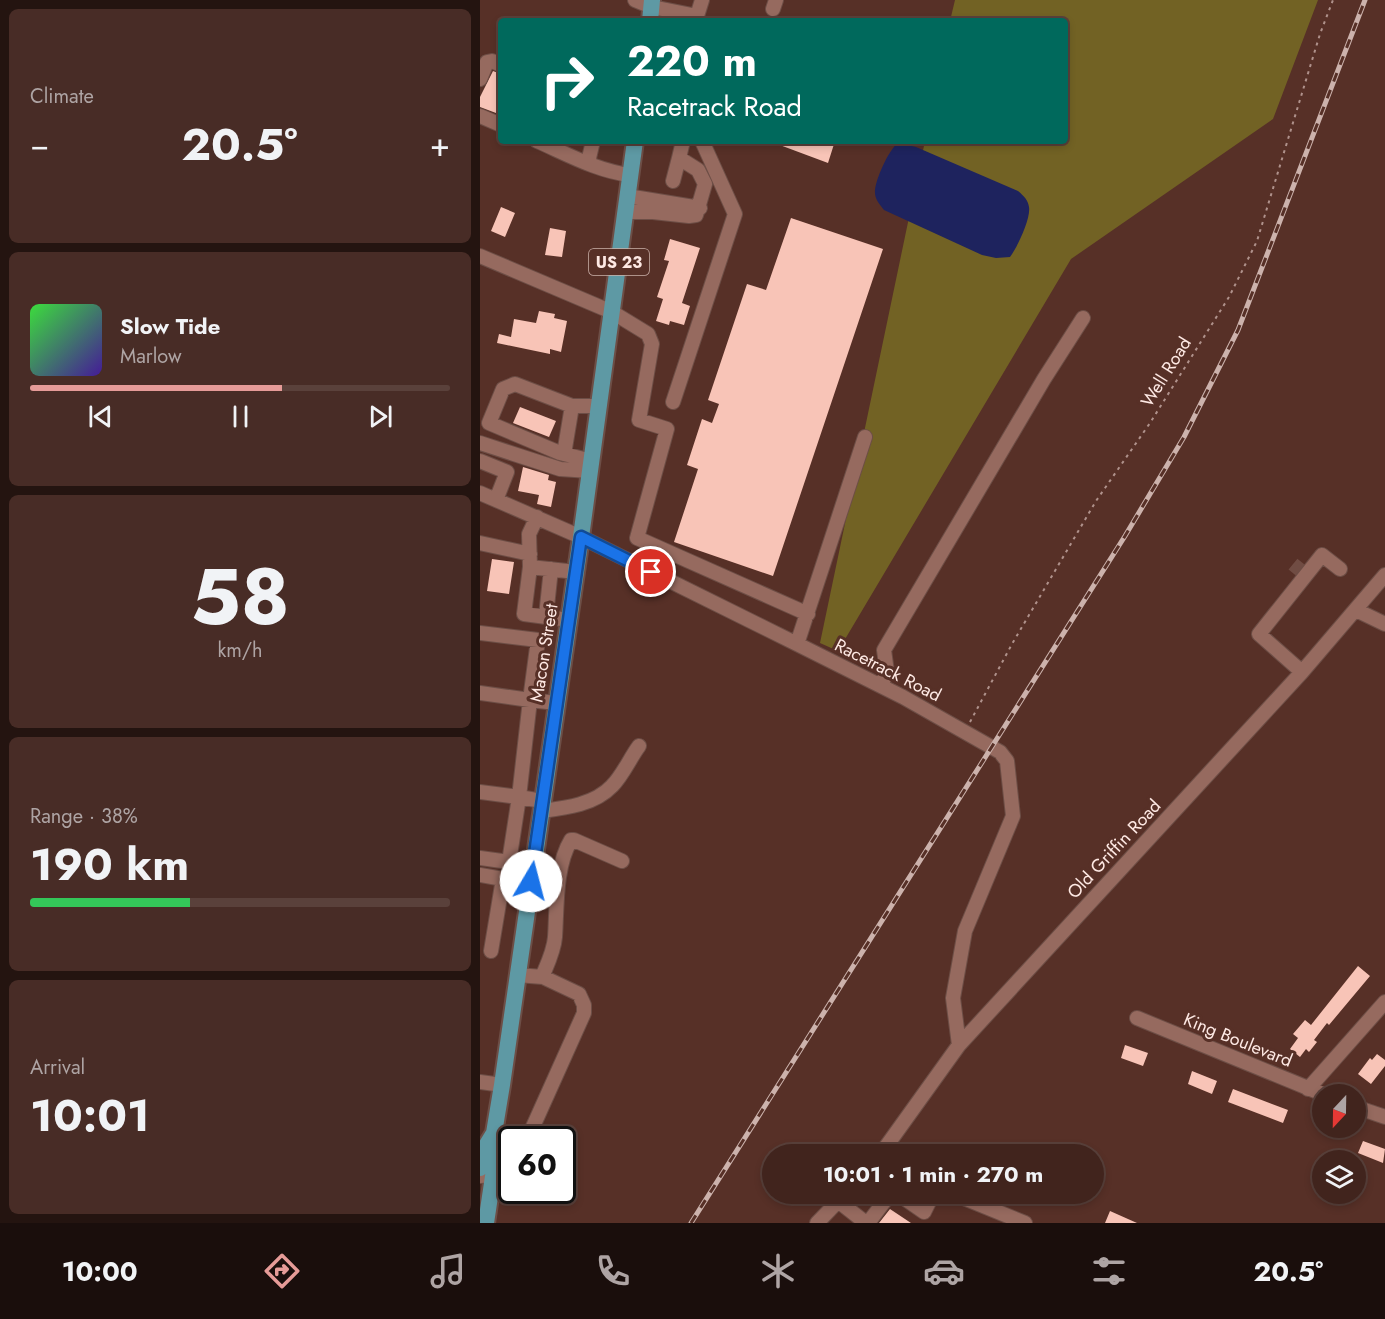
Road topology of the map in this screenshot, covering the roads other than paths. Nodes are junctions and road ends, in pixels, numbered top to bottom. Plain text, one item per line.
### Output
1 (635, 0) edge
2 (702, 0) edge
3 (651, 9) edge
4 (692, 18) edge
5 (697, 18) edge
6 (498, 64) edge
7 (480, 79) edge
8 (480, 116) edge
9 (498, 124) edge
10 (544, 144) edge
11 (592, 144) edge
12 (635, 144) edge
13 (682, 144) edge
14 (703, 144) edge
15 (680, 158) junction
16 (590, 164) junction
17 (630, 175) junction
18 (673, 182) dead end
19 (626, 204) junction
20 (480, 256) edge
21 (612, 312) junction
22 (1083, 318) dead end
23 (673, 402) dead end
24 (572, 406) junction
25 (599, 406) junction
26 (865, 437) dead end
27 (480, 443) edge
28 (514, 454) junction
29 (564, 454) junction
30 (480, 461) edge
31 (591, 466) junction
32 (507, 472) junction
33 (480, 493) edge
34 (496, 500) junction
35 (537, 518) junction
36 (581, 537) junction
37 (638, 538) junction
38 (480, 543) edge
39 (530, 561) junction
40 (630, 561) junction
41 (552, 569) junction
42 (1340, 569) dead end
43 (576, 572) junction
44 (1294, 574) tunnel mouth
45 (1385, 575) edge
46 (539, 589) junction
47 (1285, 601) junction
48 (1356, 610) junction
49 (524, 614) junction
50 (808, 614) junction
51 (546, 616) junction
52 (569, 620) junction
53 (1385, 624) edge
54 (480, 633) edge
55 (522, 638) junction
56 (797, 644) junction
57 (1302, 672) junction
58 (880, 686) junction
59 (480, 693) edge
60 (530, 700) junction
61 (556, 703) junction
62 (639, 746) dead end
63 (480, 792) edge
64 (519, 797) junction
65 (542, 806) junction
66 (480, 858) edge
67 (622, 861) dead end
68 (480, 875) edge
69 (501, 891) junction
70 (529, 895) junction
71 (491, 951) dead end
72 (517, 975) junction
73 (542, 977) junction
74 (1385, 1002) edge
75 (1137, 1018) dead end
76 (959, 1045) junction
77 (480, 1082) edge
78 (502, 1085) junction
79 (1308, 1089) junction
80 (1312, 1090) edge
81 (1366, 1111) edge
82 (1385, 1118) edge
83 (532, 1126) edge
84 (494, 1133) junction
85 (888, 1144) edge
86 (482, 1150) edge
87 (485, 1173) edge
88 (835, 1204) edge
89 (849, 1204) edge
90 (882, 1204) edge
91 (912, 1204) edge
92 (928, 1204) edge
93 (978, 1204) edge
94 (486, 1223) edge
95 (817, 1223) edge
96 (867, 1223) edge
97 (1024, 1223) edge

1 - 3 street
2 - 5 street
3 - 4 street
6 - 7 street
8 - 9 street
10 - 16 street
11 - 16 street
12 - 17 main road, Macon Street / US 23
13 - 15 street
14 - 23 street
15 - 18 street
15 - 19 street
16 - 17 street
17 - 19 main road, Macon Street / US 23
19 - 21 main road, Macon Street / US 23
20 - 21 street
21 - 25 main road, Macon Street / US 23
21 - 37 street
22 - 58 street
24 - 25 street
24 - 29 street
24 - 29 street
25 - 31 main road, Macon Street / US 23
26 - 50 street
27 - 28 street
28 - 31 street
28 - 32 street
29 - 31 street
30 - 32 street
31 - 36 main road, Macon Street / US 23
32 - 34 street
33 - 34 street, Racetrack Road
34 - 35 street, Racetrack Road
35 - 36 street, Racetrack Road
35 - 39 street
36 - 40 street, Racetrack Road
36 - 43 main road, Macon Street / US 23
37 - 40 street
37 - 50 street
38 - 39 street
39 - 41 street
39 - 46 street
40 - 56 street, Racetrack Road
41 - 43 street
41 - 46 street
42 - 47 street
43 - 52 main road, Macon Street / US 23
44 - 47 street
45 - 48 street, Old Griffin Road
46 - 49 street
46 - 51 street
47 - 57 street
48 - 53 street
48 - 57 street, Old Griffin Road
49 - 51 street
49 - 55 street
50 - 56 street
51 - 52 street
52 - 61 main road, Macon Street / US 23
54 - 55 street
55 - 60 street
56 - 58 street, Racetrack Road
57 - 76 street, Old Griffin Road
58 - 76 street, Racetrack Road
59 - 60 street
60 - 61 street
60 - 64 street
61 - 65 main road, Macon Street / US 23
62 - 65 street
63 - 64 street
64 - 65 street
64 - 66 street
65 - 70 main road, Macon Street / US 23
67 - 73 street
68 - 69 street
69 - 70 street
69 - 71 street
70 - 72 main road, Macon Street / US 23
72 - 73 street
72 - 78 main road, Macon Street / US 23
73 - 83 street
74 - 79 street
75 - 79 street, King Boulevard
76 - 85 street, Old Griffin Road
77 - 78 street
78 - 84 main road, Macon Street / US 23
79 - 80 street, King Boulevard
81 - 82 street
84 - 86 main road, Macon Street / US 23
84 - 87 main road, US 23
86 - 87 main road, Macon Street / US 23
87 - 94 main road, US 23
88 - 95 street
89 - 96 street
90 - 96 street
91 - 92 street
93 - 97 street

